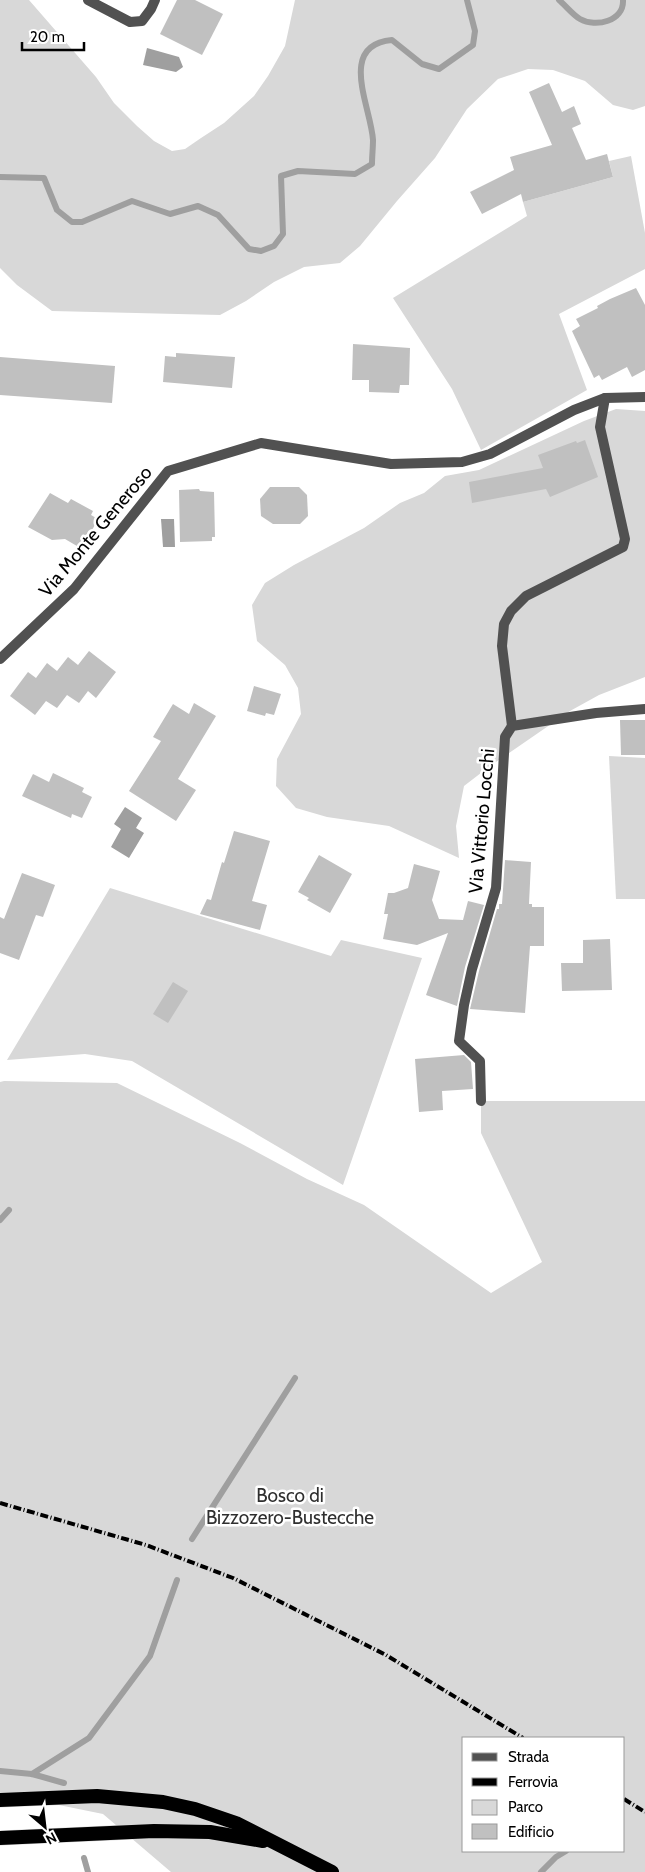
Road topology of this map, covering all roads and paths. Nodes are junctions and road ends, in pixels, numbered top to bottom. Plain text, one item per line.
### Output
1 (88, 0) edge
2 (155, 0) edge
3 (645, 397) edge
4 (605, 398) junction
5 (0, 659) edge
6 (645, 709) edge
7 (512, 726) junction
8 (481, 1101) dead end
9 (0, 1800) edge
10 (0, 1838) edge
11 (279, 1844) junction
12 (332, 1872) edge

1 - 2 street
3 - 4 street, Via Monte Generoso
4 - 5 street, Via Monte Generoso
4 - 7 street
6 - 7 street, Via Vittorio Locchi
7 - 8 street, Via Vittorio Locchi
9 - 11 highway
10 - 11 highway
11 - 12 highway

